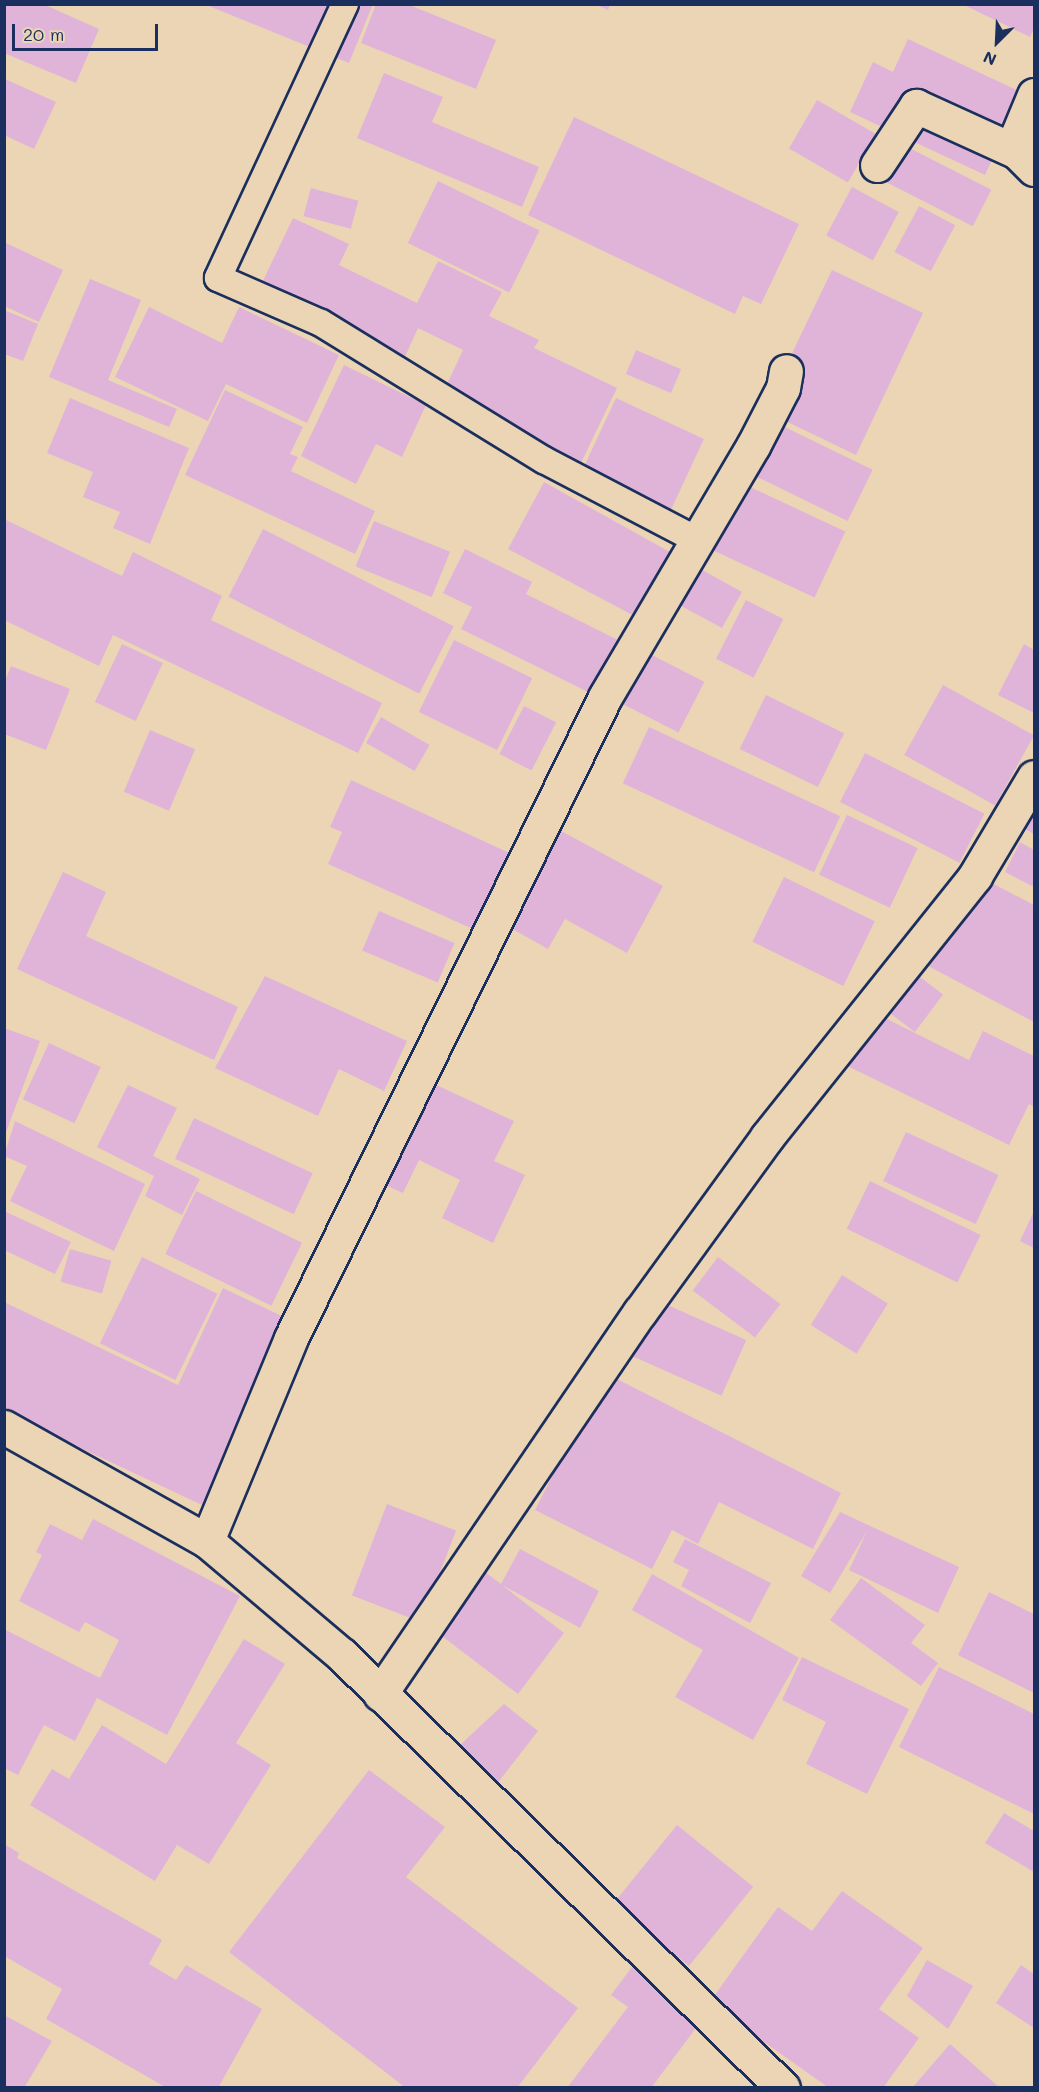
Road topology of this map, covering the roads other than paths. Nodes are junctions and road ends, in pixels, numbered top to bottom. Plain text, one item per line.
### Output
1 (345, 4) edge
2 (1035, 95) edge
3 (1026, 160) edge
4 (876, 165) dead end
5 (786, 371) dead end
6 (698, 540) junction
7 (1035, 777) edge
8 (4, 1427) edge
9 (207, 1541) junction
10 (380, 1694) junction
11 (783, 2088) edge

1 - 6 lane
2 - 3 street
3 - 4 street
5 - 6 street
6 - 9 street
7 - 10 street
8 - 9 street
9 - 10 street
10 - 11 street

